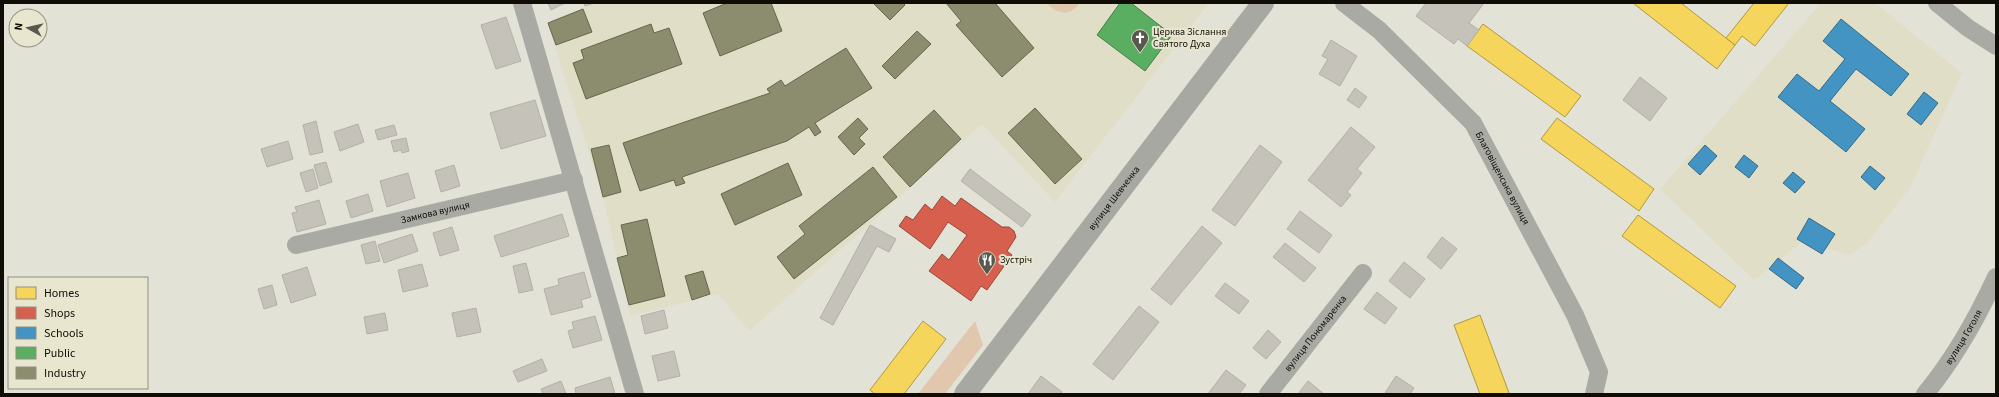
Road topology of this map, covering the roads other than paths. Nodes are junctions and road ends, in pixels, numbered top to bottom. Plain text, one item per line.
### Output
1 (522, 3) edge
2 (1264, 3) edge
3 (1344, 3) edge
4 (1937, 3) edge
5 (1996, 46) edge
6 (574, 180) junction
7 (296, 245) dead end
8 (1364, 273) dead end
9 (1996, 277) edge
10 (635, 394) edge
11 (964, 394) edge
12 (1268, 394) edge
13 (1594, 394) edge
14 (1925, 394) edge

1 - 6 street
2 - 11 main road, вулиця Шевченка
3 - 13 street, Благовіщенська вулиця
4 - 5 street
6 - 7 street, Замкова вулиця
6 - 10 street
8 - 12 street, вулиця Пономаренка
9 - 14 street, вулиця Гоголя

